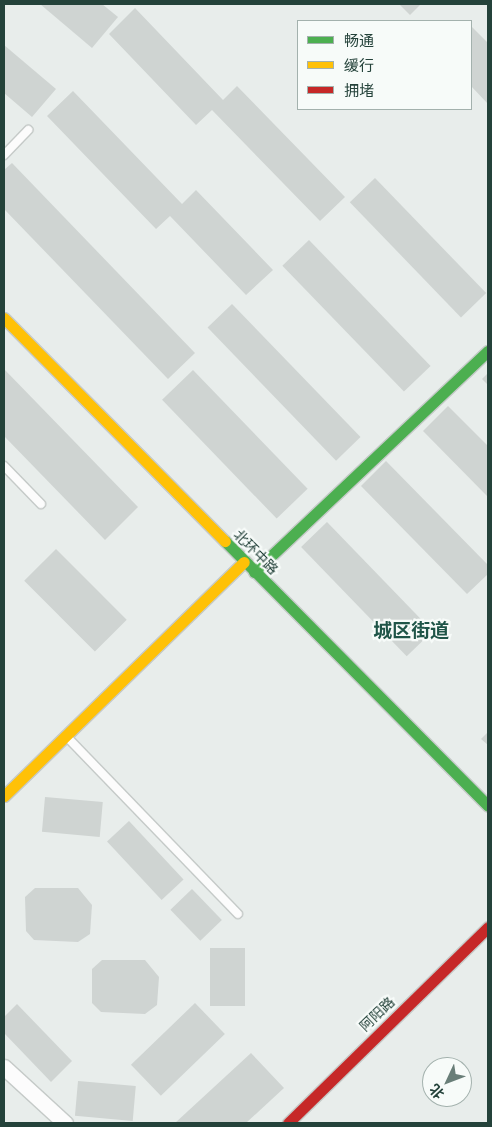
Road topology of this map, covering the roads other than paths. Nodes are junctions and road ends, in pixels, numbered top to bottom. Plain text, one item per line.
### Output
1 (28, 130) dead end
2 (4, 155) edge
3 (4, 318) edge
4 (488, 351) edge
5 (4, 466) edge
6 (41, 504) dead end
7 (244, 562) junction
8 (254, 572) junction
9 (66, 736) junction
10 (4, 796) edge
11 (488, 806) edge
12 (238, 914) dead end
13 (488, 927) edge
14 (4, 1067) edge
15 (65, 1123) edge
16 (288, 1123) edge

1 - 2 lane
3 - 7 street, 北环中路
4 - 8 street
5 - 6 lane
7 - 8 street, 北环中路
7 - 9 street
8 - 11 street, 北环中路
9 - 10 street
9 - 12 lane
13 - 16 street, 阿阳路
14 - 15 street

